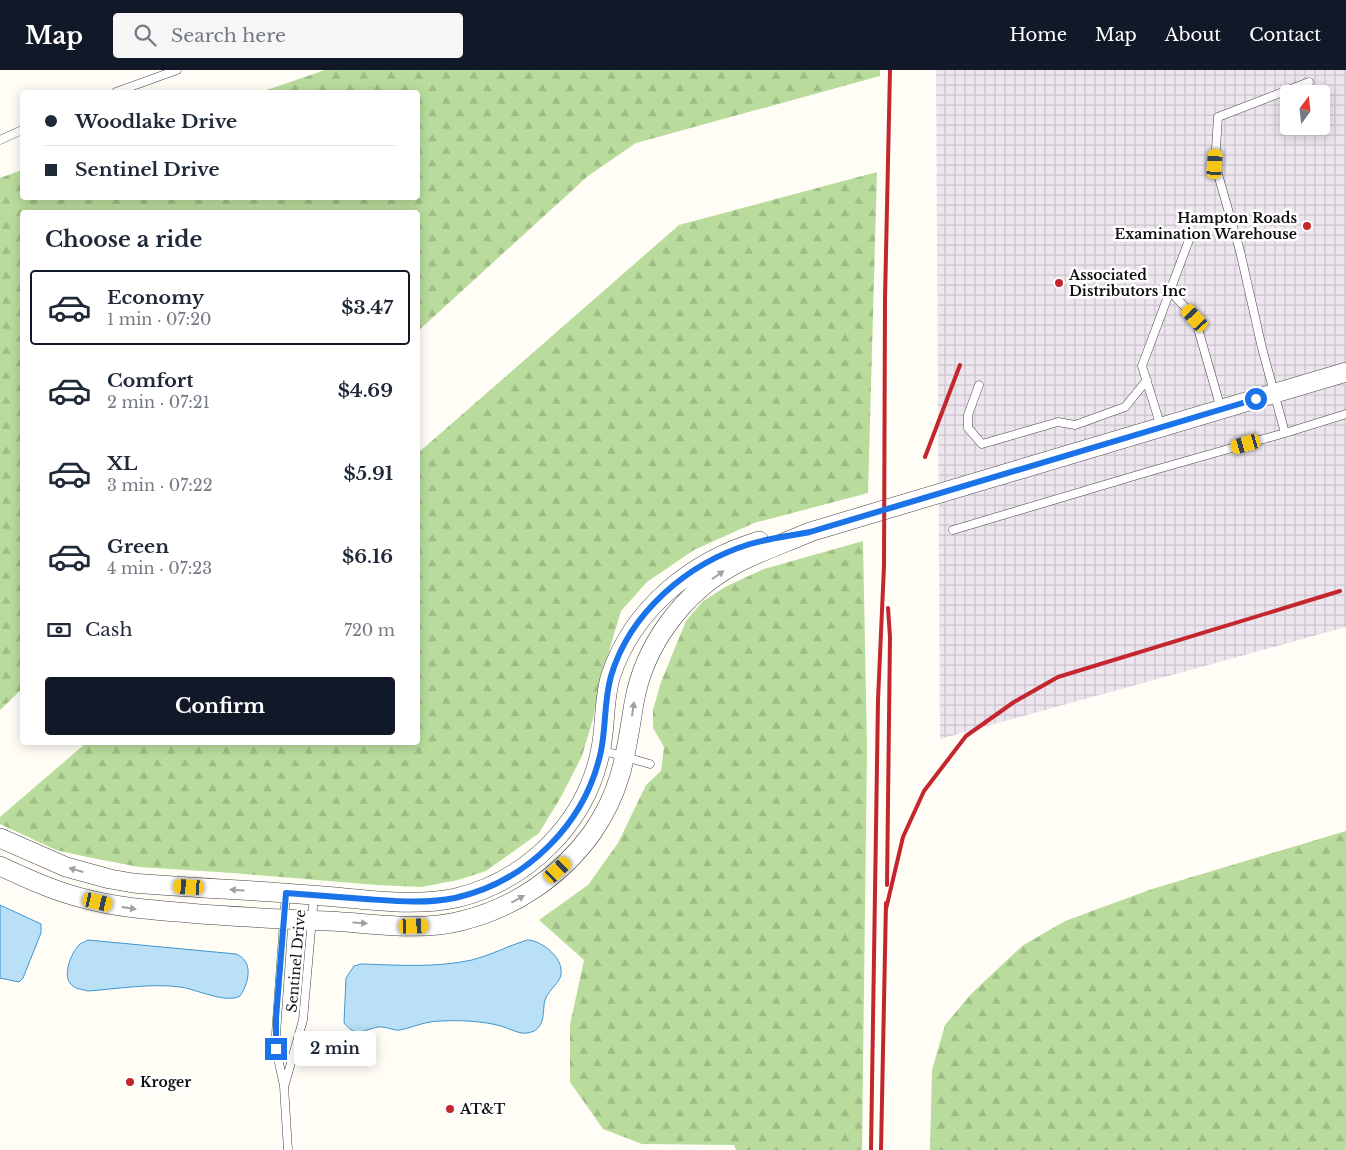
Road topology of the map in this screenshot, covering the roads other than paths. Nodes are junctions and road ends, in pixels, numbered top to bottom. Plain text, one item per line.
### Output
1 (177, 70) edge
2 (1309, 82) dead end
3 (122, 90) edge
4 (20, 131) edge
5 (0, 140) edge
6 (1189, 240) dead end
7 (1171, 292) junction
8 (1346, 372) edge
9 (1147, 380) junction
10 (979, 385) dead end
11 (1274, 394) junction
12 (1220, 409) junction
13 (1346, 414) edge
14 (1161, 427) junction
15 (1284, 433) junction
16 (953, 530) dead end
17 (810, 532) junction
18 (601, 750) junction
19 (626, 757) junction
20 (650, 764) dead end
21 (0, 838) edge
22 (0, 866) edge
23 (286, 893) junction
24 (314, 895) junction
25 (284, 919) junction
26 (312, 920) junction
27 (284, 1086) junction
28 (288, 1150) edge

1 - 3 lane
2 - 11 lane
4 - 5 lane
6 - 7 lane
7 - 9 lane
7 - 12 lane
8 - 11 street
9 - 10 lane
9 - 14 lane
11 - 12 street
11 - 15 lane
12 - 14 street
13 - 15 lane
14 - 17 street
15 - 16 lane
17 - 18 street
19 -> 17 street
18 - 19 lane
18 - 24 street
19 - 20 lane
26 -> 19 street
23 -> 21 street
22 -> 25 street
23 - 24 street
23 - 25 lane, Sentinel Drive
24 - 26 lane, Sentinel Drive
25 - 26 street
25 - 27 lane, Sentinel Drive
26 - 27 lane, Sentinel Drive
27 - 28 lane, Sentinel Drive

